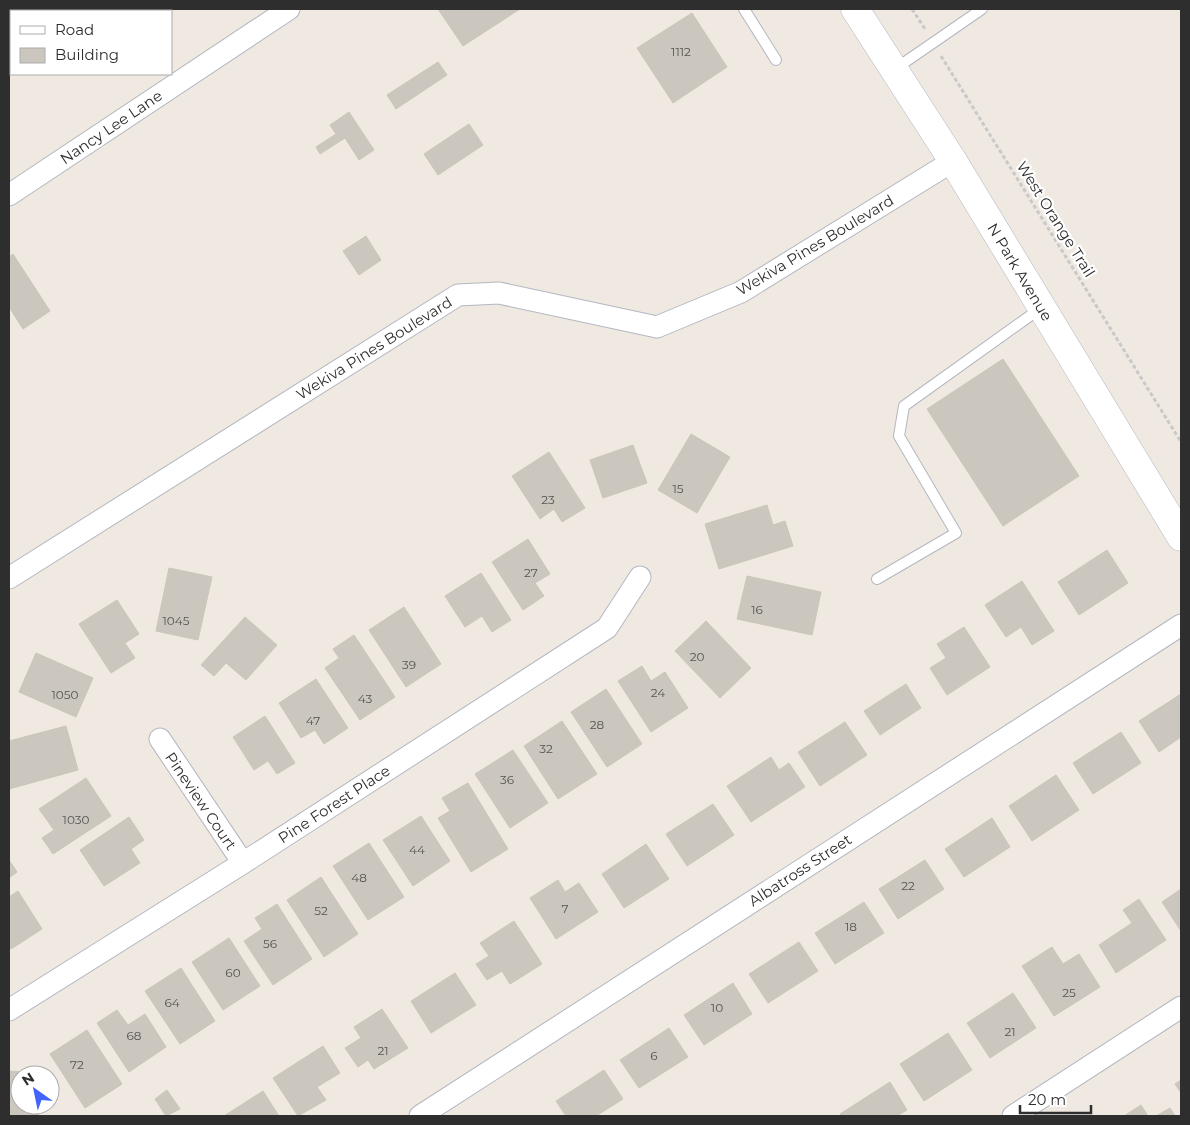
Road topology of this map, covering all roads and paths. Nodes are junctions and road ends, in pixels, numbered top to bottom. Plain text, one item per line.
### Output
1 (289, 9) edge
2 (744, 9) edge
3 (855, 9) edge
4 (912, 9) edge
5 (982, 9) edge
6 (932, 41) junction
7 (776, 60) dead end
8 (894, 70) junction
9 (953, 161) junction
10 (9, 195) edge
11 (1042, 307) junction
12 (1181, 442) edge
13 (1181, 538) edge
14 (640, 577) dead end
15 (9, 578) edge
16 (877, 579) dead end
17 (1181, 625) edge
18 (160, 739) dead end
19 (243, 863) junction
20 (1181, 1006) edge
21 (9, 1010) edge
22 (420, 1116) edge
23 (1013, 1116) edge

1 - 10 street, Nancy Lee Lane
2 - 7 lane
3 - 8 main road, N Park Avenue
4 - 6 path, West Orange Trail
5 - 6 lane
6 - 8 lane
6 - 12 path, West Orange Trail
8 - 9 main road, N Park Avenue
9 - 11 main road, N Park Avenue
9 - 15 street, Wekiva Pines Boulevard
11 - 13 main road, N Park Avenue
11 - 16 lane
14 - 19 street, Pine Forest Place
17 - 22 street, Albatross Street
18 - 19 street, Pineview Court
19 - 21 street, Pine Forest Place
20 - 23 street

